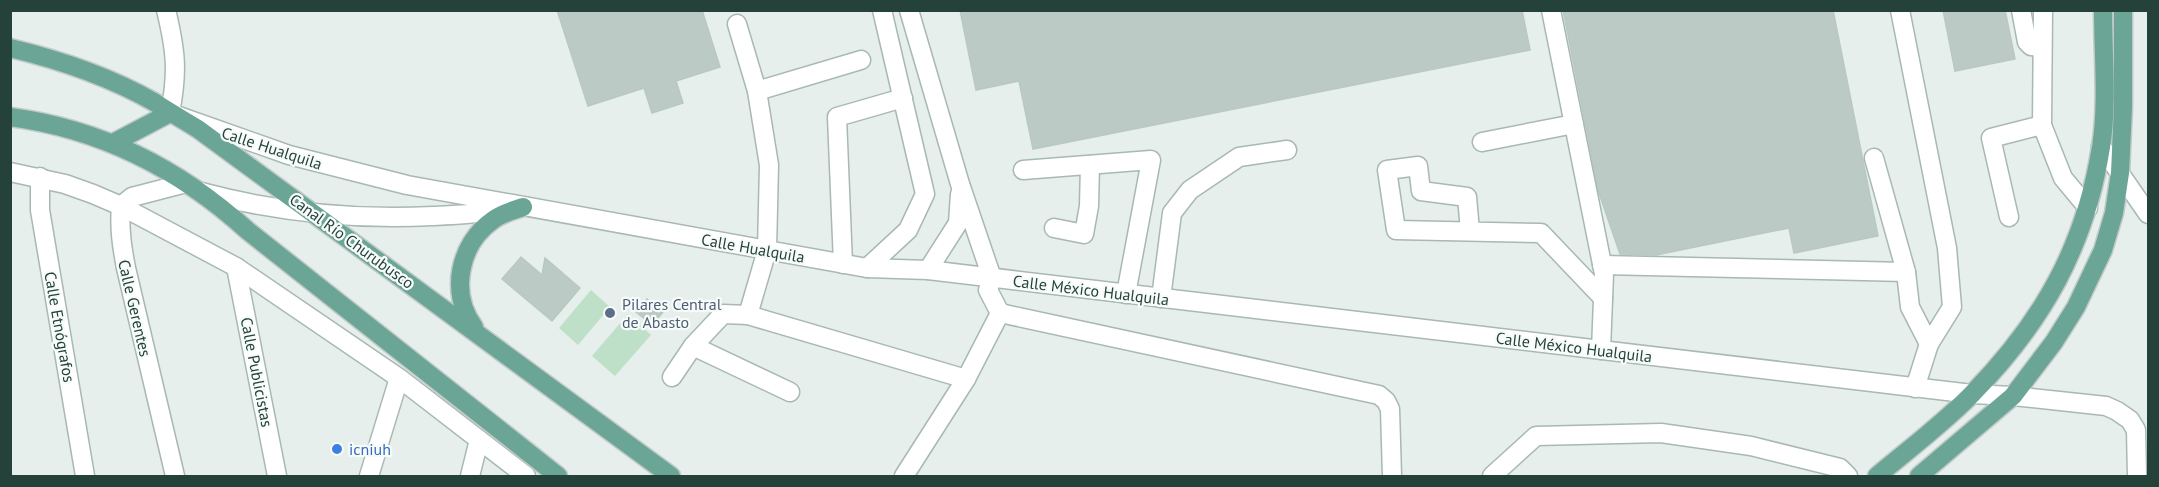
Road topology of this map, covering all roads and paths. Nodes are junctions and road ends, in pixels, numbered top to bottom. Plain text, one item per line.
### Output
1 (166, 10) edge
2 (882, 10) edge
3 (909, 10) edge
4 (1551, 10) edge
5 (1900, 10) edge
6 (2020, 10) edge
7 (2043, 10) edge
8 (2103, 10) edge
9 (2123, 10) edge
10 (737, 24) dead end
11 (2042, 47) junction
12 (10, 48) edge
13 (861, 60) dead end
14 (757, 91) junction
15 (903, 98) junction
16 (170, 113) junction
17 (10, 117) edge
18 (1574, 124) junction
19 (2042, 125) junction
20 (1482, 142) dead end
21 (113, 143) junction
22 (2101, 146) junction
23 (1287, 150) dead end
24 (1874, 158) dead end
25 (1090, 165) junction
26 (1023, 170) dead end
27 (10, 172) edge
28 (2120, 173) junction
29 (40, 177) junction
30 (960, 184) junction
31 (193, 188) junction
32 (121, 206) junction
33 (519, 207) junction
34 (2088, 208) junction
35 (312, 212) junction
36 (2148, 214) edge
37 (2009, 217) dead end
38 (1054, 228) dead end
39 (1470, 231) junction
40 (767, 250) junction
41 (843, 264) junction
42 (1602, 265) junction
43 (236, 267) junction
44 (867, 268) junction
45 (928, 270) junction
46 (1906, 272) junction
47 (992, 278) junction
48 (1126, 294) junction
49 (1161, 298) junction
50 (1603, 298) junction
51 (1000, 313) junction
52 (748, 315) junction
53 (479, 334) junction
54 (1929, 344) junction
55 (693, 346) junction
56 (1601, 350) junction
57 (672, 377) dead end
58 (399, 378) junction
59 (966, 379) junction
60 (1915, 388) junction
61 (790, 392) dead end
62 (1972, 394) junction
63 (2013, 396) junction
64 (479, 440) junction
65 (2143, 442) edge
66 (85, 477) edge
67 (175, 477) edge
68 (277, 477) edge
69 (369, 477) edge
70 (470, 477) edge
71 (526, 477) edge
72 (558, 477) edge
73 (671, 477) edge
74 (904, 477) edge
75 (1392, 477) edge
76 (1492, 477) edge
77 (1848, 477) edge
78 (1877, 477) edge
79 (1919, 477) edge
80 (2137, 477) edge

1 - 16 street
2 - 15 street
3 - 30 street
4 - 18 street
5 - 54 street
6 - 11 street
7 - 11 street
8 - 22 main road
9 - 28 main road
10 - 14 street
11 - 19 street
12 - 16 main road, Canal Río Churubusco
13 - 14 street
14 - 40 street
15 - 41 street
15 - 44 street
16 - 21 main road
16 - 33 street, Calle Hualquila
16 - 35 main road, Canal Río Churubusco
17 - 21 main road
18 - 20 street
18 - 42 street
19 - 34 street
19 - 37 street
21 - 31 main road
22 - 28 street
22 - 34 main road
23 - 49 street
24 - 46 street
25 - 26 street
25 - 38 street
25 - 48 street
27 - 29 street
28 - 36 street
28 - 63 main road
29 - 32 street
29 - 66 street, Calle Etnógrafos
30 - 45 street
30 - 47 street
31 - 32 street
31 - 35 street, Calle Hualquila
31 - 72 main road
32 - 43 street
32 - 67 street, Calle Gerentes
33 - 35 street, Calle Hualquila
33 - 40 street, Calle Hualquila
33 - 53 main road
34 - 62 main road
35 - 53 main road, Canal Río Churubusco
39 - 39 street
39 - 50 street
40 - 41 street, Calle Hualquila
40 - 52 street
41 - 44 street, Calle Hualquila
42 - 46 street
42 - 50 street
43 - 58 street
43 - 68 street, Calle Publicistas
44 - 45 street, Calle Hualquila
45 - 47 street, Calle Hualquila
46 - 54 street
47 - 48 street, Calle México Hualquila
47 - 51 street
48 - 49 street, Calle México Hualquila
49 - 56 street, Calle México Hualquila
50 - 56 street
51 - 59 street
51 - 75 street
52 - 55 street
52 - 59 street
53 - 73 main road, Canal Río Churubusco
54 - 60 street
55 - 57 street
55 - 61 street
56 - 60 street, Calle México Hualquila
58 - 64 street
58 - 69 street
59 - 74 street
60 - 62 street, Calle México Hualquila
62 - 63 street, Calle México Hualquila
62 - 78 main road
63 - 65 street, Calle México Hualquila
63 - 79 main road
64 - 70 street
64 - 71 street
65 - 80 street, Calle México Hualquila
76 - 77 street

